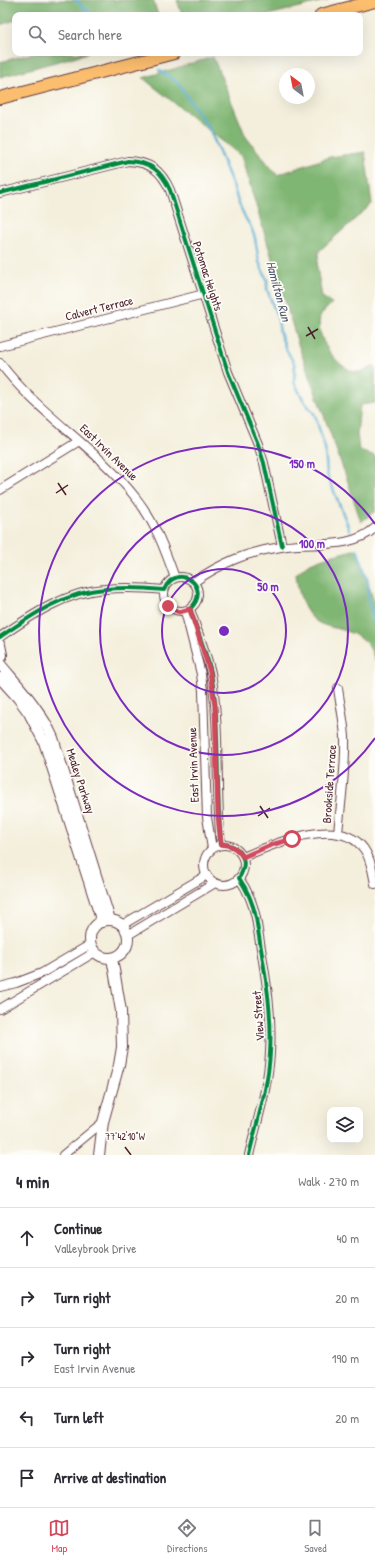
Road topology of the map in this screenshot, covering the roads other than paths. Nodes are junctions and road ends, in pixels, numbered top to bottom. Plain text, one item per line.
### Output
1 (375, 1) edge
2 (333, 12) edge
3 (162, 56) edge
4 (0, 98) edge
5 (0, 193) edge
6 (204, 294) junction
7 (0, 346) edge
8 (0, 363) edge
9 (79, 441) junction
10 (0, 490) edge
11 (375, 528) edge
12 (282, 546) junction
13 (175, 578) junction
14 (194, 582) junction
15 (164, 590) junction
16 (187, 610) junction
17 (0, 637) edge
18 (0, 645) edge
19 (0, 659) edge
20 (0, 664) edge
21 (0, 678) edge
22 (338, 688) dead end
23 (338, 833) junction
24 (221, 844) junction
25 (212, 849) junction
26 (243, 857) junction
27 (207, 875) junction
28 (239, 878) junction
29 (215, 883) junction
30 (375, 884) edge
31 (106, 921) junction
32 (122, 925) junction
33 (128, 934) junction
34 (93, 948) junction
35 (112, 958) junction
36 (0, 987) edge
37 (0, 1009) edge
38 (104, 1122) junction
39 (63, 1155) edge
40 (99, 1155) edge
41 (249, 1155) edge

1 - 2 main road
3 - 4 main road
5 - 6 street, Potomac Heights
6 - 7 street, Calvert Terrace
6 - 12 street, Potomac Heights
8 - 9 street, East Irvin Avenue
9 - 10 street
9 - 13 street, East Irvin Avenue
11 - 12 street
12 - 14 street
13 - 14 street
13 - 15 street
14 - 16 street
15 - 16 street
15 - 17 street
16 - 24 street, East Irvin Avenue
16 - 25 street, East Irvin Avenue
18 - 19 street
20 - 31 street, Mealey Parkway
21 - 31 street, Mealey Parkway
22 - 23 street, Brookside Terrace
23 - 26 street
23 - 30 street
24 - 25 street
24 - 26 street
25 - 27 street
26 - 28 street
27 - 29 street
27 - 32 street
28 - 29 street
28 - 41 street, View Street
29 - 33 street
31 - 32 street
31 - 34 street
32 - 33 street
33 - 35 street
34 - 35 street
34 - 36 street
34 - 37 street
35 - 38 street
38 - 39 street
38 - 40 street

